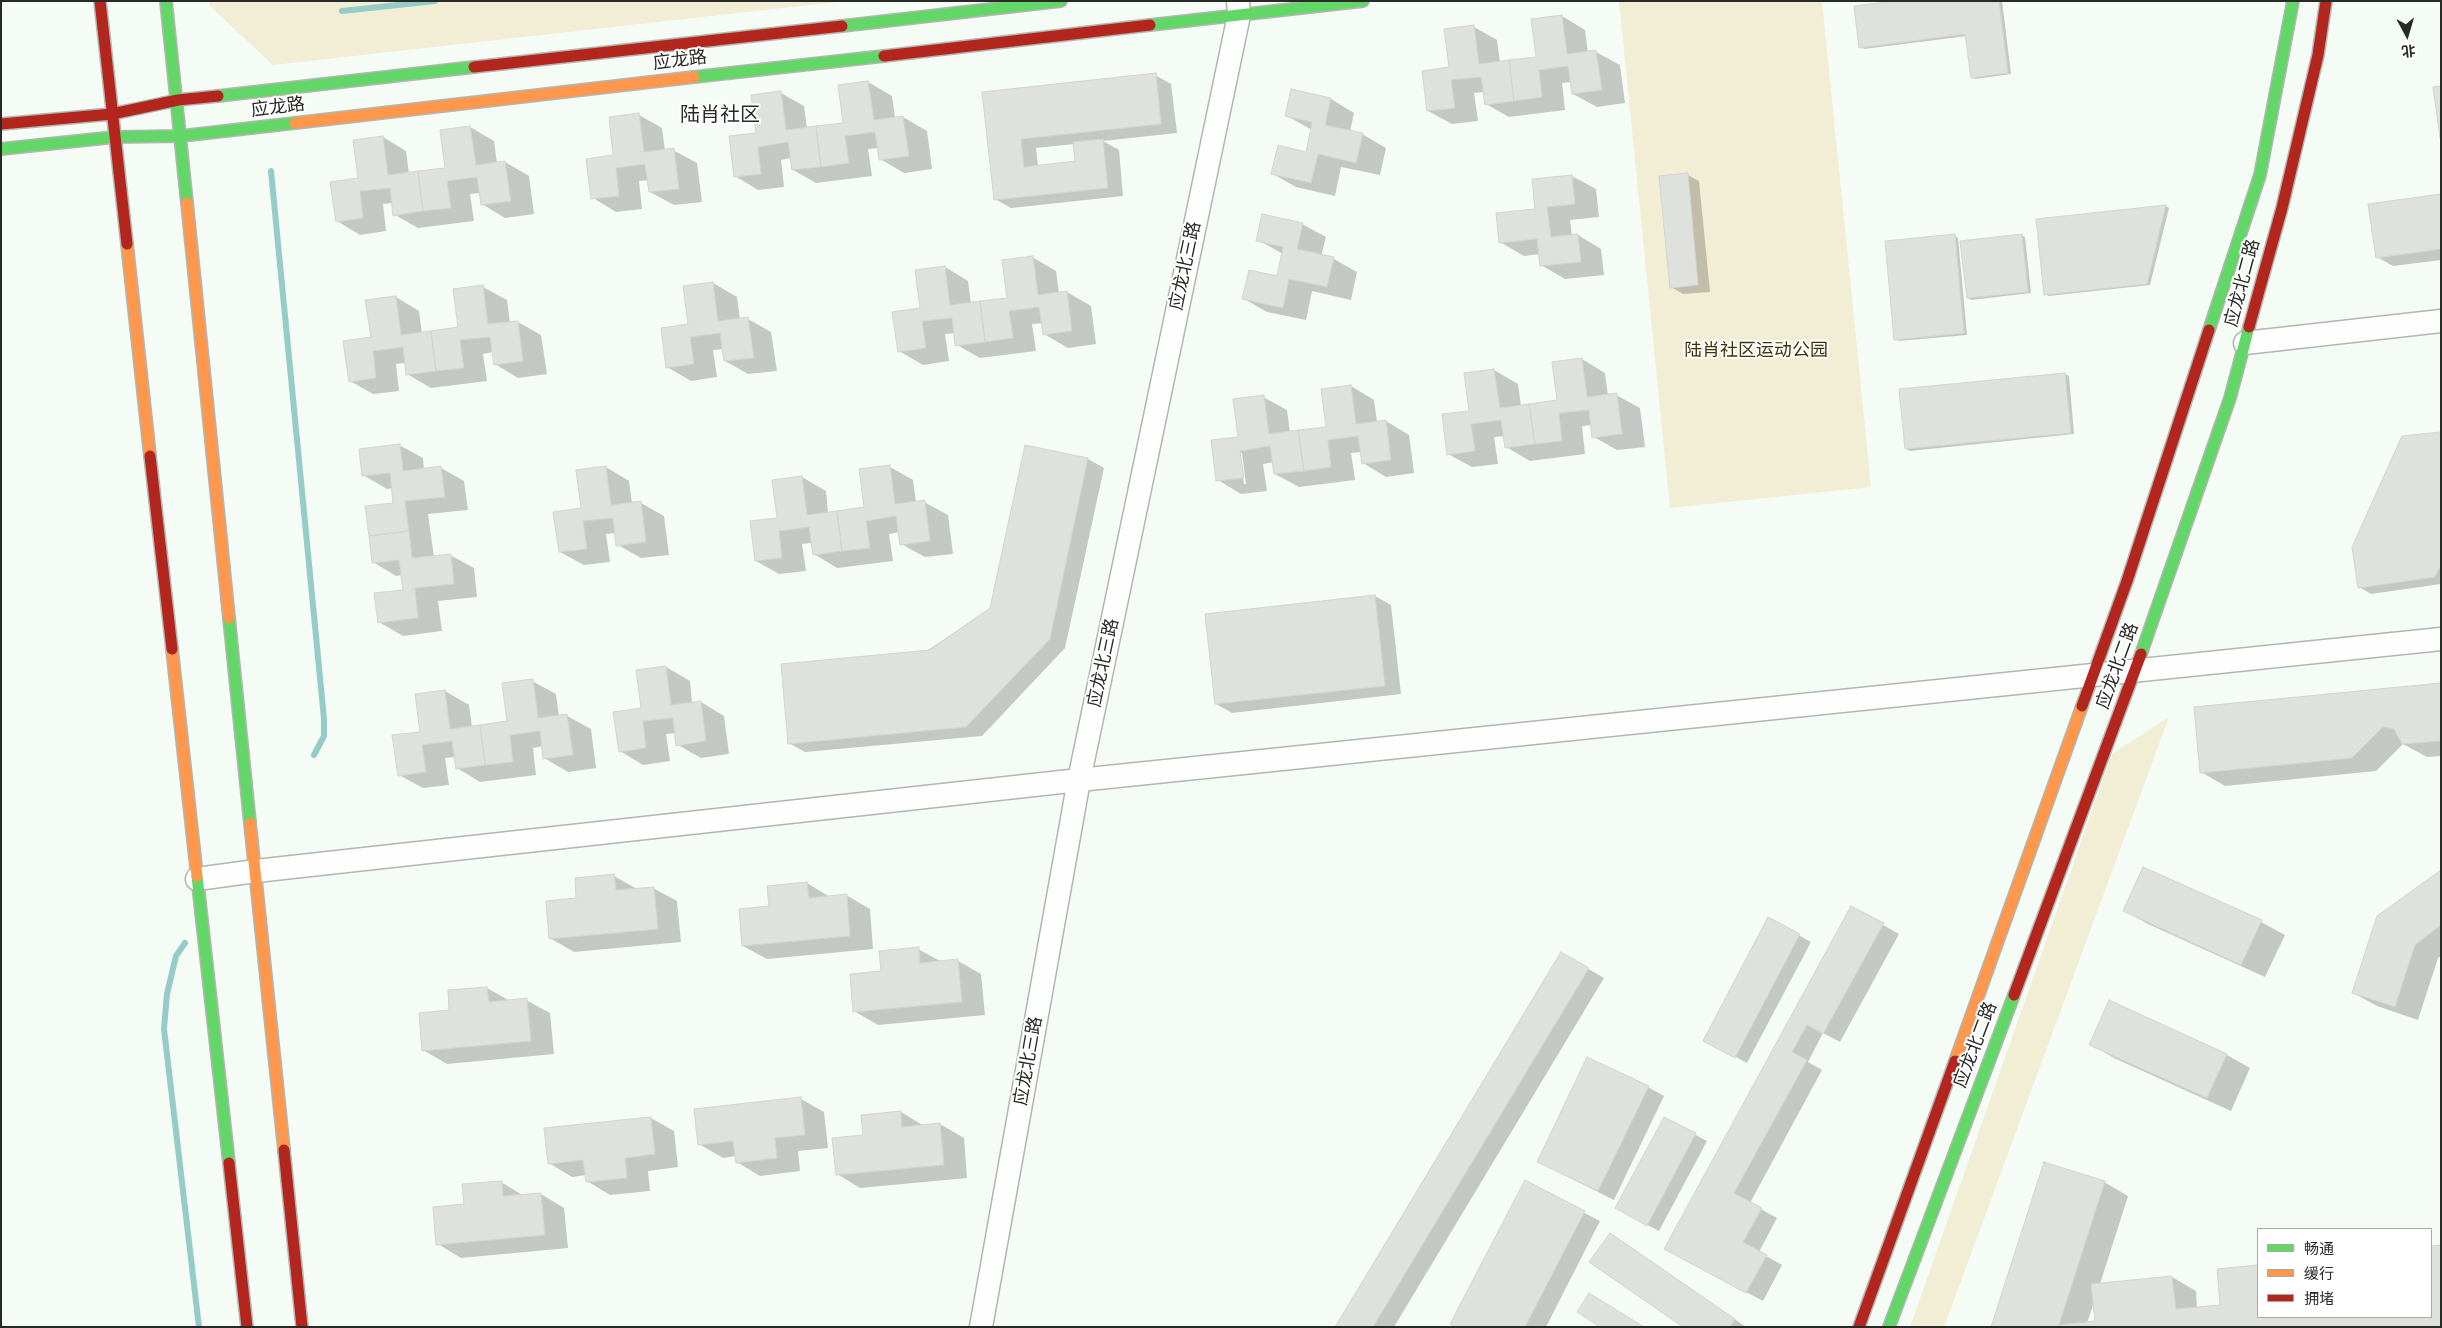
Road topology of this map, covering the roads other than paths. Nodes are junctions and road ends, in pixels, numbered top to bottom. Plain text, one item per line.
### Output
1 (100, 1) edge
2 (166, 1) edge
3 (1061, 1) edge
4 (1363, 1) edge
5 (2293, 1) edge
6 (2326, 1) edge
7 (1238, 8) edge
8 (178, 100) junction
9 (112, 114) junction
10 (1, 124) edge
11 (181, 136) junction
12 (115, 137) junction
13 (1, 149) edge
14 (2441, 321) edge
15 (2245, 343) junction
16 (2441, 639) edge
17 (2135, 672) junction
18 (2092, 676) junction
19 (1080, 780) junction
20 (256, 871) junction
21 (197, 879) junction
22 (247, 1327) edge
23 (302, 1327) edge
24 (981, 1327) edge
25 (1859, 1327) edge
26 (1889, 1327) edge

1 - 9 main road
2 - 8 main road
3 - 8 main road, 应龙路
4 - 7 main road, 应龙路
5 - 18 main road, 应龙北二路
6 - 15 main road, 应龙北二路
7 - 11 main road, 应龙路
7 - 19 street, 应龙北三路
8 - 9 main road, 应龙路
8 - 11 main road
9 - 10 main road, 应龙路
9 - 12 main road
11 - 12 main road, 应龙路
11 - 20 main road
12 - 13 main road, 应龙路
12 - 21 main road
14 - 15 street
15 - 17 main road, 应龙北二路
16 - 17 street
17 - 18 street
17 - 26 main road, 应龙北二路
18 - 19 street
18 - 25 main road, 应龙北二路
19 - 20 street
19 - 24 street, 应龙北三路
20 - 21 street
20 - 23 main road
21 - 22 main road

